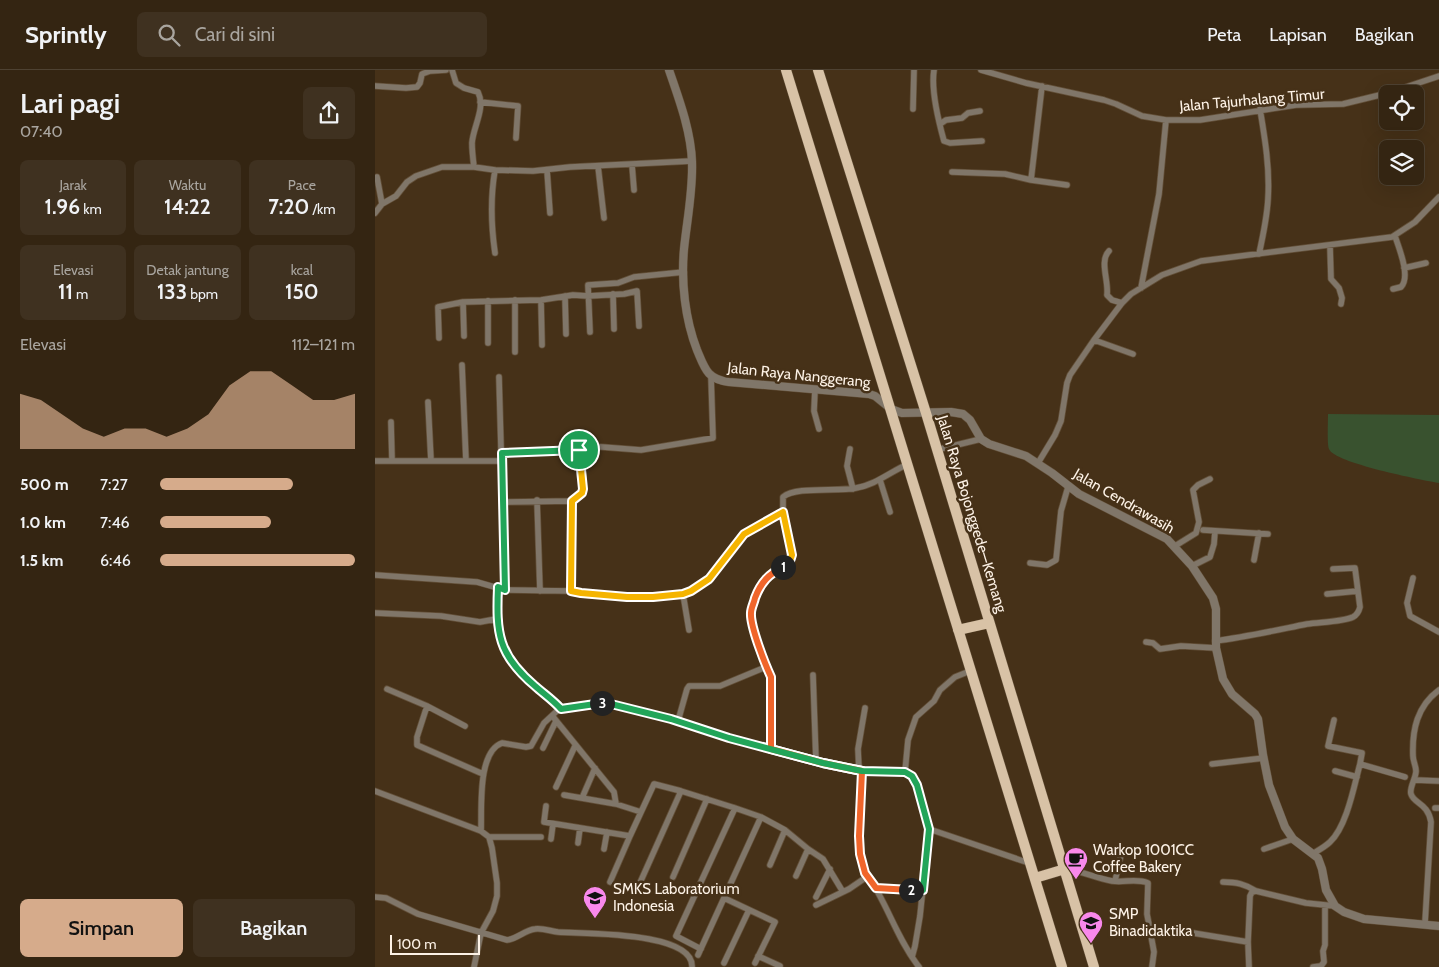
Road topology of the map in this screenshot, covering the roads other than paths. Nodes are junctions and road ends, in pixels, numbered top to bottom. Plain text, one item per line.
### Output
1 (446, 70) edge
2 (452, 70) edge
3 (669, 70) edge
4 (786, 70) edge
5 (817, 70) edge
6 (914, 70) edge
7 (934, 70) edge
8 (981, 70) edge
9 (999, 72) edge
10 (1439, 76) edge
11 (375, 86) edge
12 (1043, 86) junction
13 (480, 102) junction
14 (913, 109) dead end
15 (1260, 109) junction
16 (980, 111) dead end
17 (1166, 120) junction
18 (940, 124) junction
19 (516, 138) dead end
20 (982, 141) dead end
21 (692, 161) junction
22 (632, 165) junction
23 (598, 166) junction
24 (473, 167) junction
25 (495, 170) junction
26 (547, 170) junction
27 (952, 172) dead end
28 (377, 177) dead end
29 (1031, 180) junction
30 (1067, 185) dead end
31 (634, 190) dead end
32 (1439, 197) edge
33 (379, 198) edge
34 (375, 213) edge
35 (550, 213) dead end
36 (604, 218) dead end
37 (1395, 236) junction
38 (1330, 246) junction
39 (1109, 251) dead end
40 (495, 253) dead end
41 (1259, 254) junction
42 (1426, 263) dead end
43 (1404, 268) junction
44 (684, 272) junction
45 (1141, 288) junction
46 (1393, 289) dead end
47 (613, 294) junction
48 (565, 296) junction
49 (588, 296) junction
50 (515, 300) junction
51 (541, 300) junction
52 (488, 301) junction
53 (463, 302) junction
54 (1122, 303) junction
55 (1341, 304) dead end
56 (639, 326) dead end
57 (613, 329) dead end
58 (589, 332) dead end
59 (566, 334) dead end
60 (464, 336) dead end
61 (439, 338) dead end
62 (1094, 340) junction
63 (488, 343) dead end
64 (542, 346) dead end
65 (515, 352) dead end
66 (1133, 354) dead end
67 (463, 365) dead end
68 (499, 376) dead end
69 (711, 376) junction
70 (815, 389) junction
71 (428, 402) dead end
72 (891, 409) junction
73 (926, 413) junction
74 (391, 422) dead end
75 (819, 429) dead end
76 (981, 439) junction
77 (849, 449) dead end
78 (579, 450) junction
79 (936, 450) junction
80 (502, 453) junction
81 (375, 460) edge
82 (392, 460) junction
83 (431, 460) junction
84 (466, 461) junction
85 (502, 461) junction
86 (1038, 463) junction
87 (908, 464) junction
88 (1210, 479) dead end
89 (880, 480) junction
90 (1068, 487) junction
91 (853, 488) junction
92 (537, 500) junction
93 (572, 501) junction
94 (502, 502) junction
95 (783, 512) junction
96 (890, 512) dead end
97 (1203, 530) dead end
98 (1215, 531) junction
99 (1259, 533) junction
100 (1268, 534) dead end
101 (1175, 546) junction
102 (1254, 560) dead end
103 (1030, 563) dead end
104 (1192, 566) junction
105 (1333, 569) dead end
106 (375, 574) edge
107 (1413, 578) dead end
108 (498, 587) junction
109 (505, 590) junction
110 (540, 590) junction
111 (571, 591) junction
112 (1358, 591) junction
113 (683, 594) junction
114 (1327, 594) dead end
115 (375, 613) edge
116 (497, 620) junction
117 (989, 624) junction
118 (689, 630) dead end
119 (958, 630) junction
120 (1439, 632) edge
121 (1146, 642) dead end
122 (1216, 644) junction
123 (766, 667) junction
124 (970, 671) junction
125 (813, 675) dead end
126 (387, 689) dead end
127 (1439, 690) edge
128 (427, 706) junction
129 (865, 708) dead end
130 (561, 709) junction
131 (1334, 720) dead end
132 (678, 721) junction
133 (465, 726) dead end
134 (575, 746) junction
135 (543, 748) dead end
136 (771, 749) junction
137 (1264, 758) junction
138 (816, 761) junction
139 (1212, 764) dead end
140 (1360, 764) junction
141 (595, 768) junction
142 (861, 771) junction
143 (1335, 771) dead end
144 (905, 772) junction
145 (483, 774) junction
146 (1357, 777) junction
147 (1405, 777) dead end
148 (1415, 780) junction
149 (1439, 781) edge
150 (556, 787) dead end
151 (375, 791) edge
152 (681, 791) junction
153 (564, 795) dead end
154 (582, 798) junction
155 (707, 800) junction
156 (617, 804) junction
157 (547, 806) dead end
158 (735, 808) junction
159 (641, 812) junction
160 (761, 817) junction
161 (553, 824) junction
162 (580, 828) junction
163 (929, 829) junction
164 (785, 830) junction
165 (481, 831) junction
166 (607, 832) junction
167 (630, 836) junction
168 (489, 837) junction
169 (541, 838) dead end
170 (551, 839) dead end
171 (1293, 839) junction
172 (578, 843) dead end
173 (604, 849) dead end
174 (808, 849) junction
175 (1264, 849) dead end
176 (1314, 853) junction
177 (1121, 855) dead end
178 (1029, 863) junction
179 (771, 865) dead end
180 (830, 869) junction
181 (1065, 870) junction
182 (796, 876) dead end
183 (867, 876) junction
184 (673, 877) dead end
185 (1035, 878) junction
186 (611, 882) dead end
187 (1115, 882) junction
188 (1223, 882) dead end
189 (639, 885) dead end
190 (876, 888) junction
191 (923, 890) junction
192 (1256, 891) junction
193 (843, 892) junction
194 (375, 897) edge
195 (816, 897) dead end
196 (724, 898) junction
197 (816, 905) dead end
198 (1325, 905) junction
199 (1335, 906) junction
200 (749, 910) junction
201 (1425, 923) junction
202 (1439, 926) edge
203 (1150, 930) junction
204 (481, 932) junction
205 (1248, 942) junction
206 (758, 956) junction
207 (911, 957) junction
208 (724, 963) dead end
209 (755, 963) dead end
210 (780, 966) edge
211 (474, 967) edge
212 (692, 967) edge
213 (919, 967) edge
214 (1062, 967) edge
215 (1094, 967) edge
216 (1152, 967) edge
217 (1249, 967) edge
218 (1313, 967) edge

1 - 11 street
2 - 13 street
3 - 21 street, Jalan Raya Nanggerang
4 - 72 highway
5 - 73 highway, Jalan Raya Bojonggede—Kemang
6 - 14 street
7 - 18 street
8 - 9 street, Jalan Tajurhalang Timur
9 - 12 street, Jalan Tajurhalang Timur
10 - 15 street, Jalan Tajurhalang Timur
12 - 17 street, Jalan Tajurhalang Timur
12 - 29 street
13 - 19 street
13 - 24 street
15 - 17 street, Jalan Tajurhalang Timur
15 - 41 street
16 - 18 street
17 - 45 street
18 - 20 street
21 - 22 street
21 - 44 street, Jalan Raya Nanggerang
22 - 23 street
22 - 31 street
23 - 26 street
23 - 36 street
24 - 25 street
24 - 33 street
25 - 26 street
25 - 40 street
26 - 35 street
27 - 29 street
28 - 33 street
29 - 30 street
32 - 37 street
33 - 34 street
37 - 38 street
37 - 43 street
38 - 41 street
38 - 55 street
39 - 54 street
41 - 45 street
42 - 43 street
43 - 46 street
44 - 49 street
44 - 69 street, Jalan Raya Nanggerang
45 - 54 street
47 - 49 street
47 - 56 street
47 - 57 street
48 - 49 street
48 - 51 street
48 - 59 street
49 - 58 street
50 - 51 street
50 - 52 street
50 - 65 street
51 - 64 street
52 - 53 street
52 - 63 street
53 - 60 street
53 - 61 street
54 - 62 street
62 - 66 street
62 - 86 street
67 - 84 street
68 - 80 street
69 - 70 street, Jalan Raya Nanggerang
69 - 78 street
70 - 72 street, Jalan Raya Nanggerang
70 - 75 street
71 - 83 street
72 - 73 street, Jalan Raya Nanggerang
72 - 87 highway
73 - 76 street
73 - 79 highway, Jalan Raya Bojonggede—Kemang
74 - 82 street
76 - 79 street
76 - 86 street, Jalan Cendrawasih
77 - 91 street
78 - 80 street
78 - 93 street
79 - 117 highway, Jalan Raya Bojonggede—Kemang
80 - 85 street
81 - 82 street
82 - 83 street
83 - 84 street
84 - 85 street
85 - 94 street
86 - 90 street, Jalan Cendrawasih
87 - 89 street
87 - 119 highway
88 - 101 street
89 - 91 street
89 - 96 street
90 - 101 street, Jalan Cendrawasih
90 - 103 street
91 - 95 street
92 - 93 street
92 - 94 street
92 - 110 street
93 - 111 street
94 - 109 street
95 - 113 street
95 - 123 street
97 - 98 street
98 - 99 street
98 - 104 street
99 - 100 street
99 - 102 street
101 - 104 street, Jalan Cendrawasih
104 - 122 street, Jalan Cendrawasih
105 - 112 street
106 - 108 street
107 - 120 street
108 - 109 street
108 - 116 street
109 - 110 street
110 - 111 street
111 - 113 street
112 - 114 street
112 - 122 street
113 - 118 street
115 - 116 street
116 - 130 street
117 - 119 highway
117 - 181 highway, Jalan Raya Bojonggede—Kemang
119 - 124 highway
121 - 122 street
122 - 137 street, Jalan Cendrawasih
123 - 132 street
123 - 136 street
124 - 144 street
124 - 178 highway
125 - 138 street
126 - 128 street
127 - 148 street
128 - 133 street
128 - 145 street
129 - 142 street
130 - 132 street
130 - 145 street
131 - 140 street
132 - 136 street
134 - 135 street
134 - 141 street
134 - 150 street
136 - 138 street
137 - 139 street
137 - 171 street, Jalan Cendrawasih
138 - 142 street
140 - 146 street
140 - 147 street
141 - 154 street
141 - 156 street
142 - 144 street
142 - 183 street
143 - 146 street
144 - 163 street
145 - 165 street
146 - 176 street
148 - 149 street
148 - 201 street
151 - 165 street
152 - 155 street
152 - 159 street
152 - 189 street
153 - 154 street
154 - 156 street
155 - 158 street
155 - 184 street
156 - 159 street
157 - 161 street
158 - 160 street
158 - 196 street
159 - 167 street
160 - 164 street
160 - 196 street
161 - 162 street
161 - 170 street
162 - 166 street
162 - 172 street
163 - 178 street
163 - 191 street
164 - 174 street
164 - 179 street
165 - 168 street
166 - 167 street
166 - 173 street
167 - 186 street
168 - 169 street
168 - 204 street
171 - 175 street
171 - 176 street, Jalan Cendrawasih
174 - 180 street
174 - 182 street
176 - 199 street
177 - 187 street
178 - 185 highway
180 - 193 street
180 - 195 street
181 - 185 highway
181 - 187 street
181 - 215 highway, Jalan Raya Bojonggede—Kemang
183 - 190 street
183 - 193 street
185 - 214 highway
187 - 203 street
188 - 192 street
190 - 191 street
190 - 207 street
191 - 207 street
192 - 198 street
192 - 205 street
193 - 197 street
194 - 204 street
196 - 200 street
198 - 199 street
198 - 218 street
199 - 201 street
200 - 206 street
200 - 208 street
201 - 202 street
203 - 205 street
203 - 216 street
204 - 211 street
204 - 212 street
205 - 217 street
206 - 209 street
206 - 210 street
207 - 213 street

